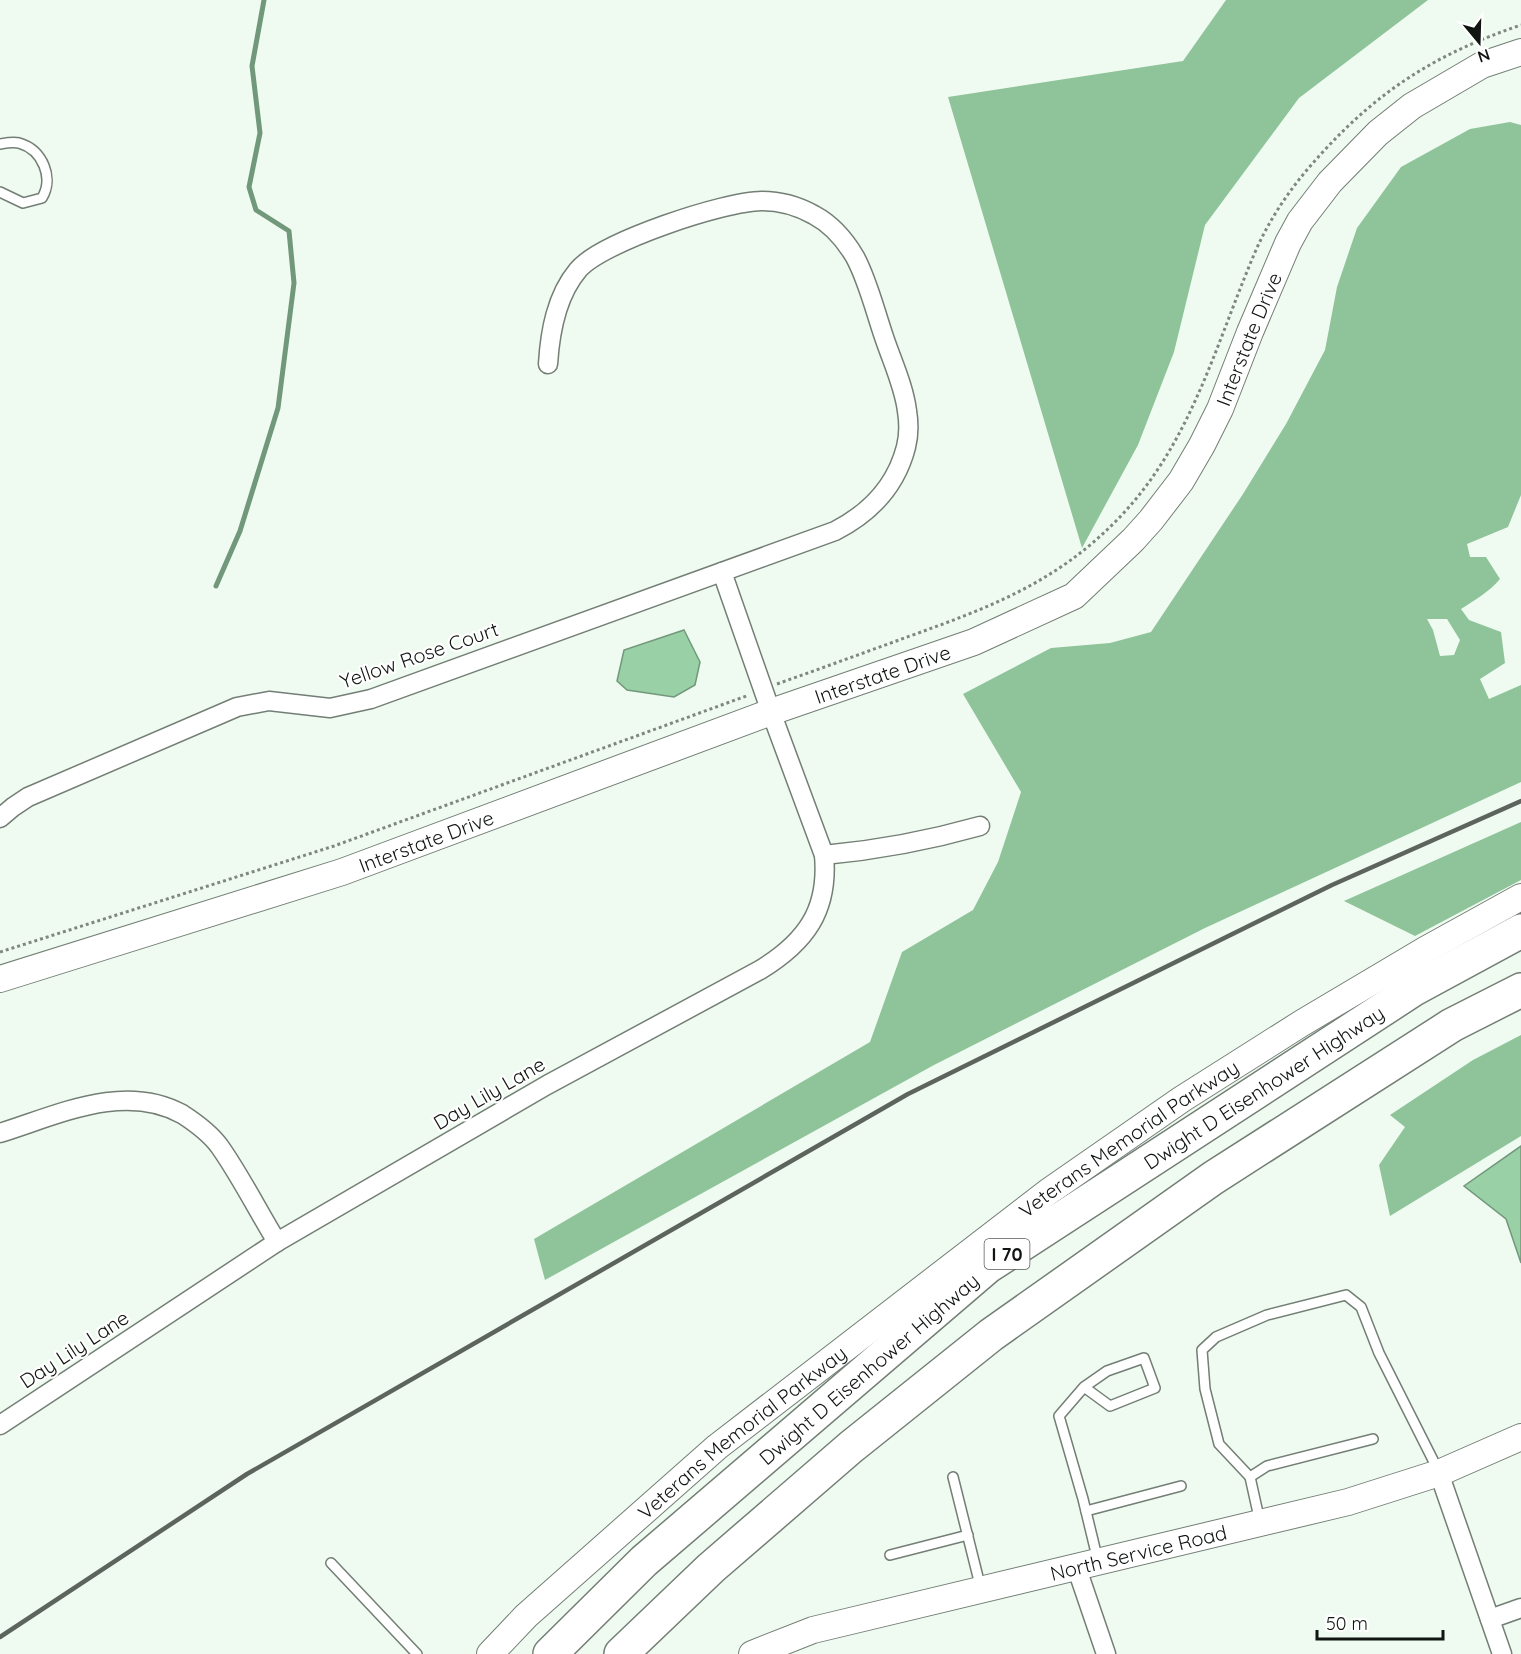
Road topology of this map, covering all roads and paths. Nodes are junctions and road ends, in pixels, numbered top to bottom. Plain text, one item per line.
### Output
1 (1521, 25) edge
2 (1521, 52) edge
3 (0, 144) edge
4 (0, 192) edge
5 (548, 364) dead end
6 (722, 572) junction
7 (767, 701) junction
8 (0, 818) edge
9 (980, 826) dead end
10 (824, 855) junction
11 (1521, 897) edge
12 (1521, 931) edge
13 (0, 952) edge
14 (0, 979) edge
15 (1521, 990) edge
16 (0, 1133) edge
17 (277, 1242) junction
18 (1084, 1387) junction
19 (0, 1425) edge
20 (1521, 1437) edge
21 (1372, 1439) dead end
22 (1439, 1473) junction
23 (953, 1477) dead end
24 (1250, 1477) junction
25 (1181, 1486) dead end
26 (1086, 1511) junction
27 (1260, 1523) junction
28 (968, 1535) junction
29 (890, 1555) dead end
30 (331, 1563) dead end
31 (1087, 1563) junction
32 (981, 1589) junction
33 (1521, 1608) edge
34 (1490, 1619) junction
35 (417, 1654) edge
36 (490, 1654) edge
37 (550, 1654) edge
38 (621, 1654) edge
39 (752, 1654) edge
40 (1106, 1654) edge
41 (1502, 1654) edge

1 - 7 path
2 - 7 street, Interstate Drive
3 - 4 lane
5 - 6 street, Yellow Rose Court
6 - 7 street, Day Lily Lane
6 - 8 street, Yellow Rose Court
7 - 10 street, Day Lily Lane
7 - 13 path
7 - 14 street, Interstate Drive
9 - 10 street
10 - 17 street, Day Lily Lane
11 - 36 street, Veterans Memorial Parkway
12 - 37 highway, Dwight D Eisenhower Highway / I 70
15 - 38 highway
16 - 17 street
17 - 19 street, Day Lily Lane
18 - 18 lane
18 - 26 lane
20 - 22 street, North Service Road
21 - 24 lane
22 - 24 lane
22 - 27 street, North Service Road
22 - 34 street
23 - 28 lane
24 - 27 lane
25 - 26 lane
26 - 31 lane
27 - 31 street, North Service Road
28 - 29 lane
28 - 32 lane
30 - 35 lane
31 - 32 street, North Service Road
31 - 40 street
32 - 39 street, North Service Road
33 - 34 street
34 - 41 street

